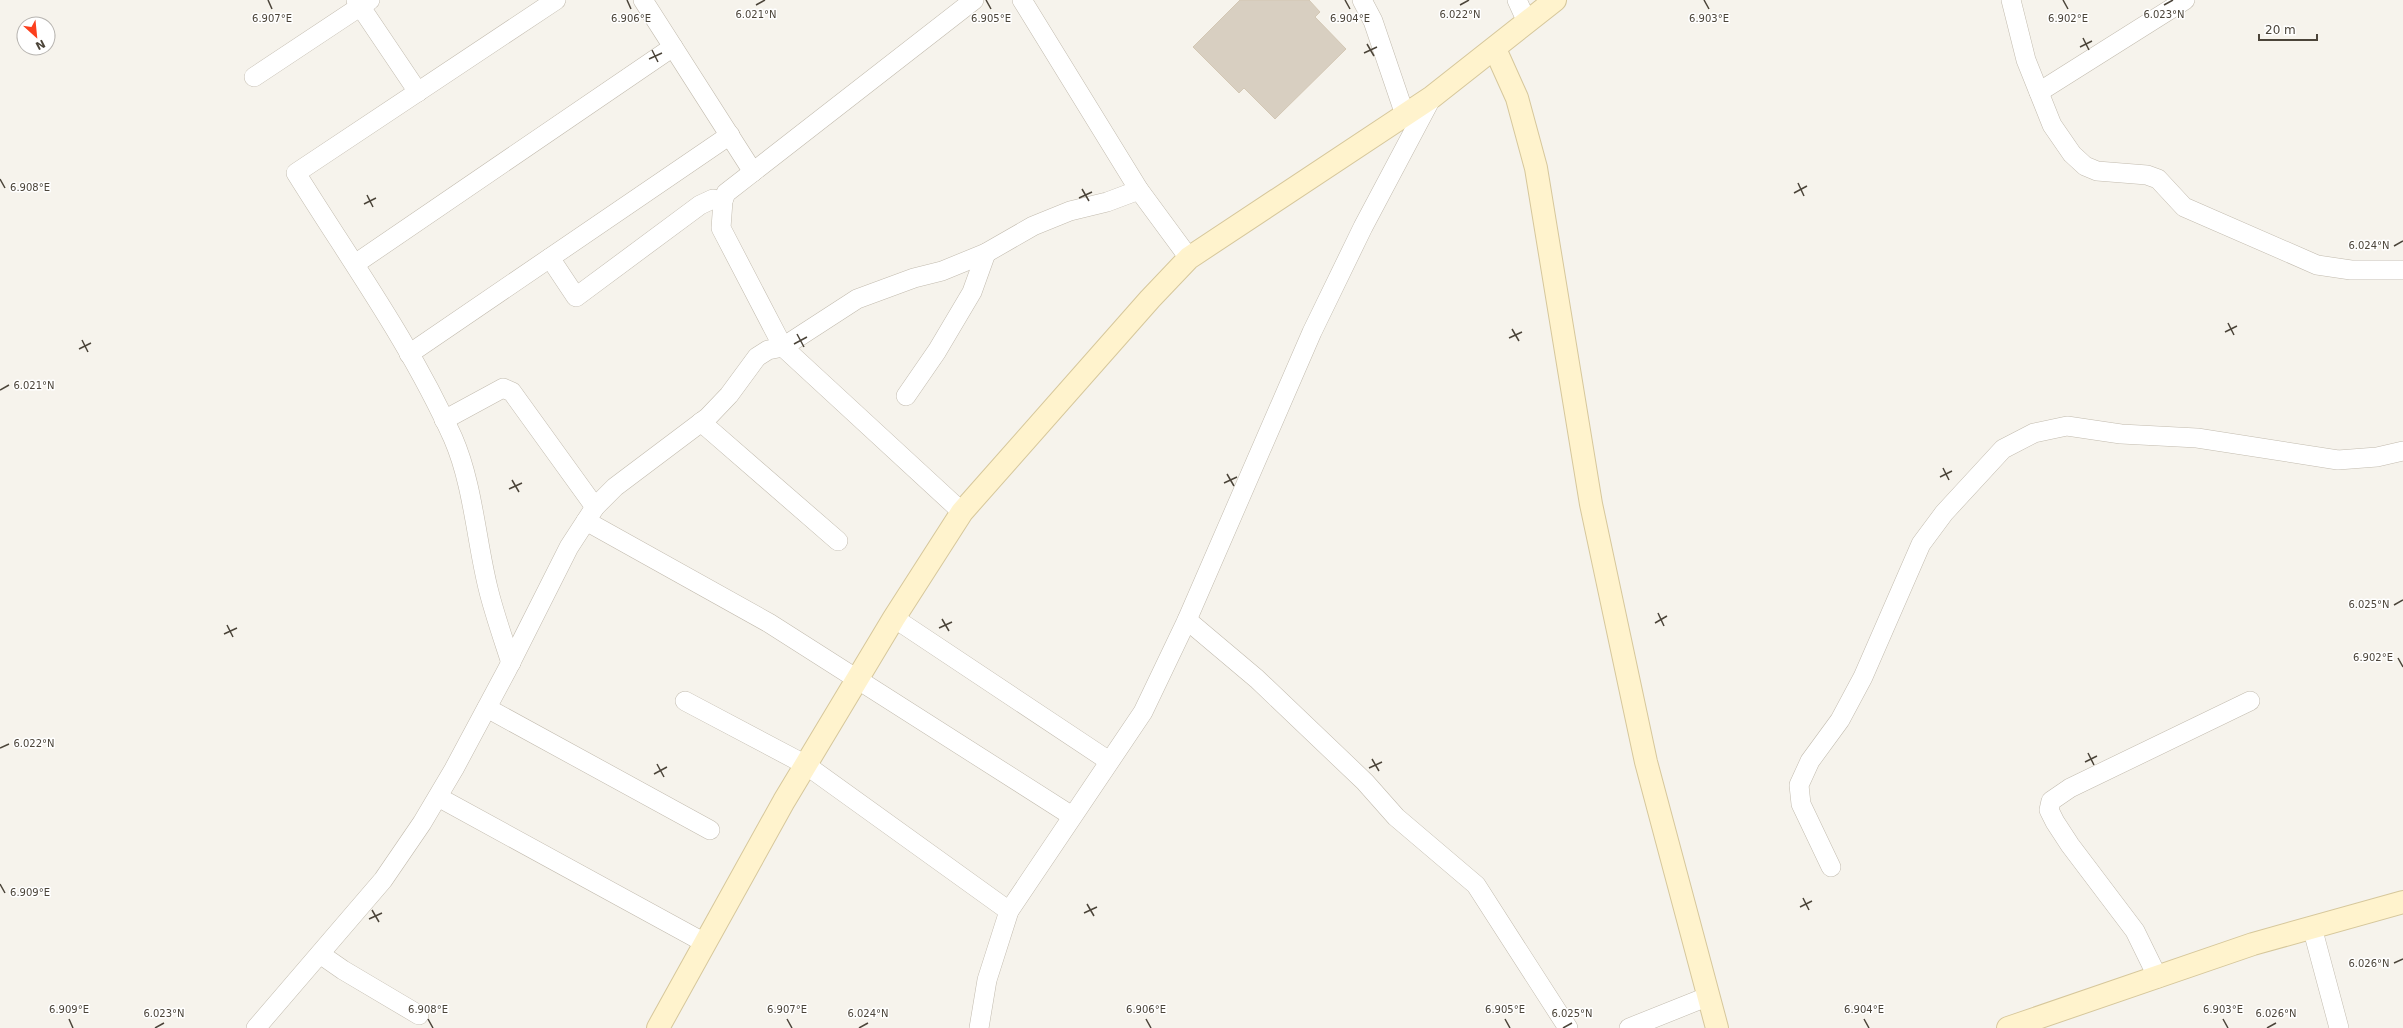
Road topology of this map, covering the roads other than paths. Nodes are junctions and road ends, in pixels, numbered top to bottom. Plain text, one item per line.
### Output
1 (556, 0) edge
2 (643, 0) edge
3 (974, 0) edge
4 (1022, 0) edge
5 (1362, 0) edge
6 (1517, 0) edge
7 (1555, 0) edge
8 (2011, 0) edge
9 (2186, 0) edge
10 (362, 2) edge
11 (1527, 22) junction
12 (673, 47) junction
13 (1495, 49) junction
14 (254, 77) dead end
15 (418, 92) junction
16 (2039, 92) junction
17 (1432, 97) junction
18 (1405, 115) junction
19 (730, 135) junction
20 (753, 172) junction
21 (1139, 190) junction
22 (723, 201) junction
23 (986, 253) junction
24 (550, 258) junction
25 (1189, 258) junction
26 (355, 264) junction
27 (2403, 270) edge
28 (783, 347) junction
29 (409, 354) junction
30 (906, 396) dead end
31 (444, 420) junction
32 (701, 422) junction
33 (2403, 451) edge
34 (962, 512) junction
35 (590, 514) junction
36 (838, 541) dead end
37 (894, 618) junction
38 (1186, 620) junction
39 (511, 663) junction
40 (858, 679) junction
41 (685, 701) dead end
42 (2250, 701) dead end
43 (487, 708) junction
44 (1109, 761) junction
45 (806, 765) junction
46 (438, 797) junction
47 (1072, 816) junction
48 (710, 830) dead end
49 (1831, 867) dead end
50 (2403, 902) edge
51 (1009, 910) junction
52 (2312, 928) junction
53 (705, 943) junction
54 (320, 954) junction
55 (2158, 978) junction
56 (1709, 996) junction
57 (419, 1015) dead end
58 (256, 1028) edge
59 (658, 1028) edge
60 (979, 1028) edge
61 (1568, 1028) edge
62 (1628, 1028) edge
63 (1717, 1028) edge
64 (2008, 1028) edge
65 (2339, 1028) edge

1 - 15 street
2 - 12 street
3 - 20 street
4 - 21 street
5 - 18 street
6 - 11 street
7 - 11 street
8 - 16 street
9 - 16 street
10 - 14 street
10 - 15 street
11 - 13 street
12 - 19 street
12 - 26 street
13 - 17 street
13 - 56 street
15 - 26 street
16 - 27 street
17 - 18 street
17 - 38 street
18 - 25 street
19 - 20 street
19 - 24 street
20 - 22 street
21 - 23 street
21 - 25 street
22 - 24 street
22 - 28 street
23 - 28 street
23 - 30 street
24 - 29 street
25 - 34 street
26 - 29 street
28 - 32 street
28 - 34 street
29 - 31 street
31 - 35 street
31 - 39 street
32 - 35 street
32 - 36 street
33 - 49 street
34 - 37 street
35 - 39 street
35 - 40 street
37 - 40 street
37 - 44 street
38 - 44 street
38 - 61 street
39 - 43 street
40 - 45 street
40 - 47 street
41 - 45 street
42 - 55 street
43 - 46 street
43 - 48 street
44 - 47 street
45 - 51 street
45 - 53 street
46 - 53 street
46 - 54 street
47 - 51 street
50 - 52 street
51 - 60 street
52 - 55 street
52 - 65 street
53 - 59 street
54 - 57 street
54 - 58 street
55 - 64 street
56 - 62 street
56 - 63 street

